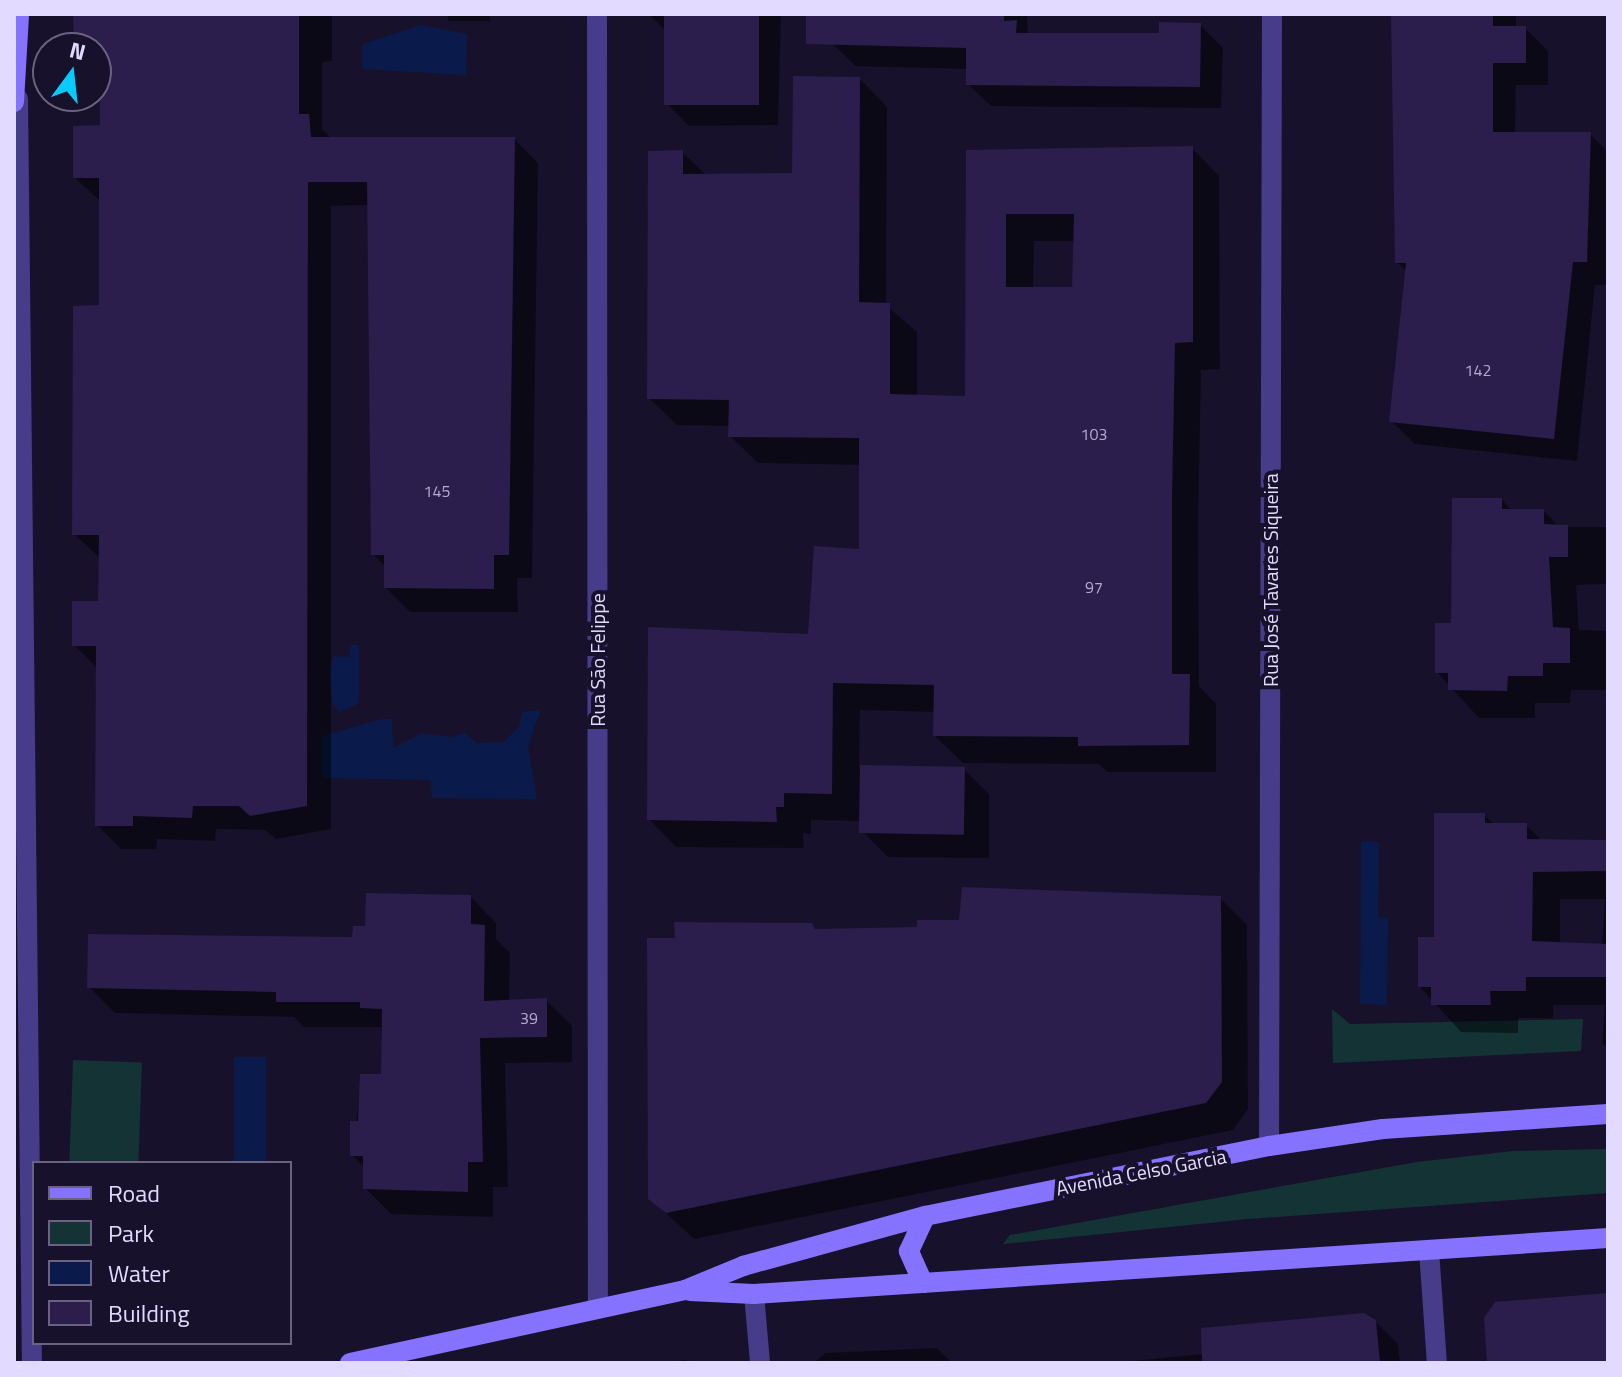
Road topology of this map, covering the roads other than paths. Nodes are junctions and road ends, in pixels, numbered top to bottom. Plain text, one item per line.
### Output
1 (19, 14) edge
2 (597, 14) edge
3 (1272, 14) edge
4 (16, 100) edge
5 (1608, 1114) edge
6 (1269, 1146) junction
7 (925, 1216) junction
8 (1608, 1238) edge
9 (1429, 1250) junction
10 (923, 1283) junction
11 (685, 1290) junction
12 (754, 1294) junction
13 (598, 1307) junction
14 (32, 1363) edge
15 (350, 1363) edge
16 (760, 1363) edge
17 (1437, 1363) edge

1 - 4 main road
2 - 13 street, Rua São Felippe
3 - 6 street, Rua José Tavares Siqueira
4 - 14 street
5 - 6 main road, Avenida Celso Garcia
6 - 7 main road, Avenida Celso Garcia
7 - 10 main road
7 - 11 main road, Avenida Celso Garcia
8 - 9 main road, Avenida Celso Garcia
9 - 10 main road, Avenida Celso Garcia
9 - 17 street
10 - 12 main road, Avenida Celso Garcia
11 - 12 main road, Avenida Celso Garcia
11 - 13 main road, Avenida Celso Garcia
12 - 16 street
13 - 15 main road, Avenida Celso Garcia

